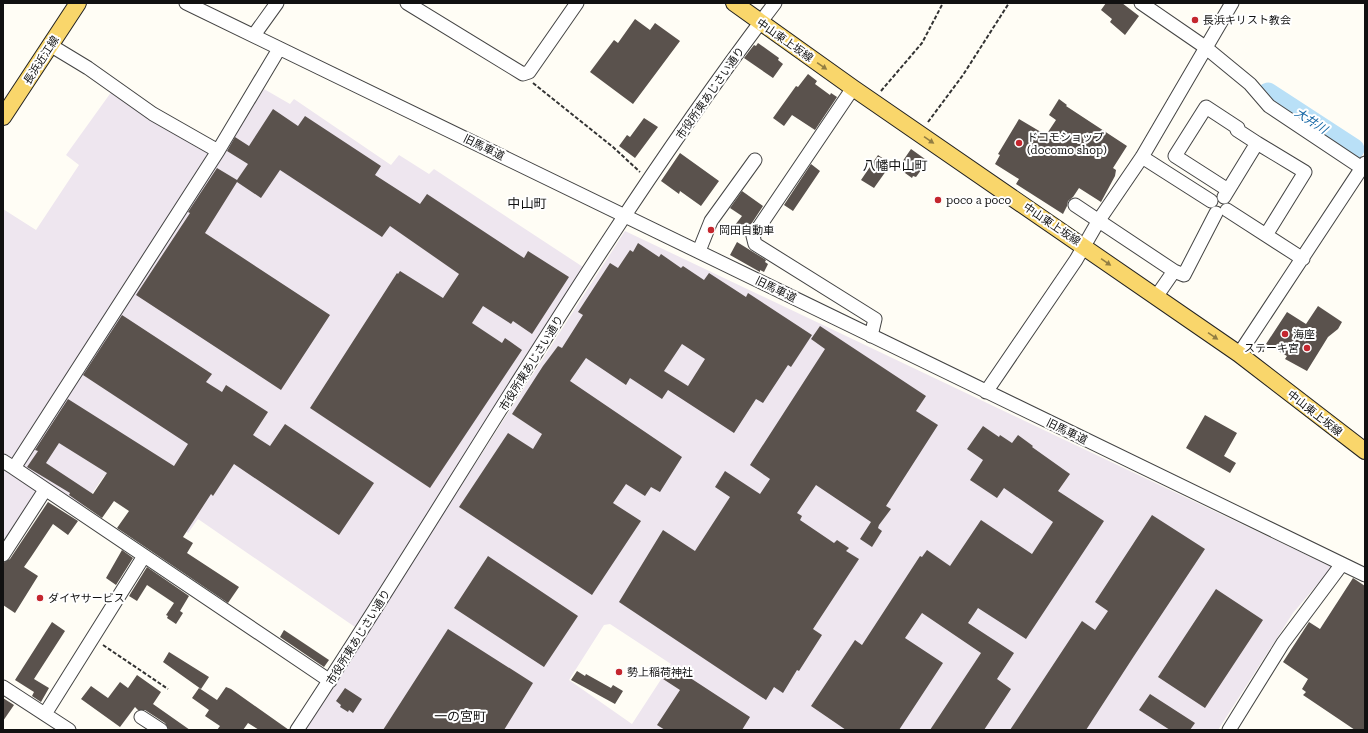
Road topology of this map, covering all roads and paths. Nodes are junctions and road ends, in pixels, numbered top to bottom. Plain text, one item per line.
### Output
1 (78, 3) edge
2 (186, 3) edge
3 (277, 3) edge
4 (407, 3) edge
5 (577, 3) edge
6 (734, 3) edge
7 (776, 3) edge
8 (943, 3) edge
9 (1009, 3) edge
10 (1141, 3) edge
11 (1232, 3) edge
12 (760, 22) junction
13 (254, 36) junction
14 (50, 45) junction
15 (1206, 47) junction
16 (279, 49) junction
17 (523, 74) junction
18 (853, 88) junction
19 (881, 91) dead end
20 (3, 117) edge
21 (927, 124) dead end
22 (1257, 143) junction
23 (218, 151) junction
24 (1142, 157) junction
25 (755, 160) dead end
26 (1364, 167) edge
27 (650, 181) junction
28 (1226, 193) junction
29 (1211, 201) junction
30 (1075, 205) dead end
31 (1221, 212) junction
32 (625, 215) junction
33 (1099, 220) junction
34 (1266, 235) junction
35 (1084, 246) junction
36 (698, 251) junction
37 (1303, 259) junction
38 (1174, 271) junction
39 (1156, 297) junction
40 (871, 336) junction
41 (1239, 354) junction
42 (986, 392) junction
43 (1365, 451) edge
44 (8, 464) edge
45 (45, 490) junction
46 (3, 555) edge
47 (144, 556) junction
48 (1342, 564) junction
49 (1365, 575) edge
50 (92, 638) junction
51 (330, 680) junction
52 (3, 687) edge
53 (168, 688) dead end
54 (45, 714) junction
55 (142, 717) dead end
56 (69, 730) edge
57 (161, 730) edge
58 (297, 730) edge
59 (1229, 730) edge

1 - 14 main road, 長浜近江線
2 - 13 street, 旧馬車道
3 - 13 street
4 - 17 street
5 - 17 street
6 - 12 main road, 中山東上坂線
7 - 12 street, 市役所東あじさい通り
8 - 19 path
9 - 21 path
10 - 15 street
11 - 15 street
12 -> 18 main road, 中山東上坂線
12 - 27 street, 市役所東あじさい通り
13 - 16 street, 旧馬車道
14 - 20 main road, 長浜近江線
14 - 23 street
15 - 24 street
15 - 26 street
16 - 23 street
16 - 32 street, 旧馬車道
17 - 27 path
18 -> 35 main road, 中山東上坂線
18 - 40 street
22 - 28 street
22 - 28 street
22 - 34 street
23 - 44 street
24 - 29 street
24 - 33 street
25 - 36 street
26 - 37 street
27 - 32 street, 市役所東あじさい通り
28 - 29 street
28 - 31 street
29 - 31 street
30 - 33 street
31 - 34 street
31 - 38 street
32 - 36 street, 旧馬車道
32 - 51 street, 市役所東あじさい通り
33 - 35 street
33 - 38 street
34 - 37 street
35 -> 39 main road, 中山東上坂線
35 - 42 street
36 - 40 street, 旧馬車道
37 - 41 street
38 - 39 street
39 -> 41 main road, 中山東上坂線
40 - 42 street, 旧馬車道
41 - 43 main road, 中山東上坂線
42 - 48 street, 旧馬車道
44 - 45 street
45 - 46 street
45 - 47 street
47 - 50 street
47 - 51 street
48 - 49 street, 旧馬車道
48 - 59 street
50 - 53 path
50 - 54 street
51 - 58 street, 市役所東あじさい通り
52 - 54 street
54 - 56 street
55 - 57 street

